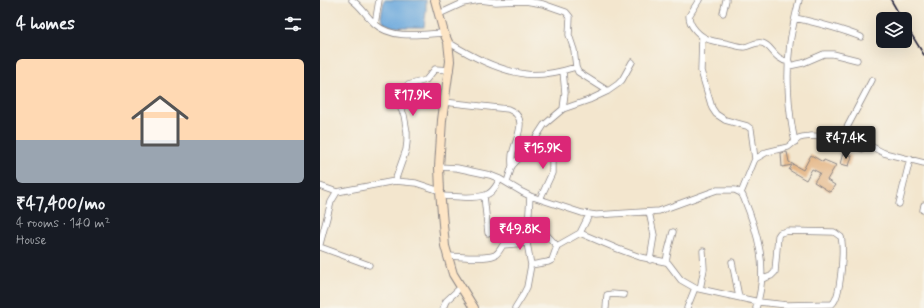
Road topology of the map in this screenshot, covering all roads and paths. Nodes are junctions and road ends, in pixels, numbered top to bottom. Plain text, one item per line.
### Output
1 (352, 0) edge
2 (379, 0) edge
3 (435, 0) edge
4 (699, 0) edge
5 (726, 0) edge
6 (799, 0) edge
7 (723, 12) dead end
8 (439, 14) junction
9 (794, 18) junction
10 (375, 24) junction
11 (444, 33) junction
12 (702, 36) junction
13 (861, 37) dead end
14 (448, 42) junction
15 (857, 60) dead end
16 (632, 62) dead end
17 (789, 64) junction
18 (576, 67) junction
19 (450, 70) junction
20 (563, 71) junction
21 (872, 80) dead end
22 (608, 91) junction
23 (444, 102) junction
24 (563, 109) junction
25 (843, 135) junction
26 (795, 142) junction
27 (531, 145) junction
28 (755, 159) junction
29 (910, 159) junction
30 (924, 162) edge
31 (512, 166) junction
32 (439, 167) junction
33 (500, 179) junction
34 (395, 181) junction
35 (506, 182) junction
36 (320, 186) edge
37 (336, 192) junction
38 (741, 193) junction
39 (440, 194) junction
40 (484, 196) junction
41 (530, 196) junction
42 (540, 199) junction
43 (899, 204) dead end
44 (649, 212) junction
45 (589, 215) junction
46 (528, 224) junction
47 (323, 225) edge
48 (673, 232) dead end
49 (488, 233) dead end
50 (580, 233) junction
51 (527, 243) junction
52 (320, 244) edge
53 (557, 246) junction
54 (320, 248) edge
55 (703, 251) dead end
56 (447, 256) junction
57 (650, 260) junction
58 (666, 262) junction
59 (732, 262) dead end
60 (369, 265) dead end
61 (531, 265) junction
62 (762, 279) junction
63 (460, 288) junction
64 (698, 289) junction
65 (624, 295) dead end
66 (739, 297) junction
67 (758, 302) junction
68 (443, 308) edge
69 (474, 308) edge
70 (515, 308) edge
71 (606, 308) edge
72 (687, 308) edge
73 (756, 308) edge

1 - 10 street
2 - 10 street
3 - 8 street
4 - 12 street
5 - 7 street
6 - 9 street
8 - 11 street
8 - 18 street
9 - 13 street
9 - 17 street
10 - 11 street
11 - 14 street
12 - 17 street
12 - 28 street
14 - 19 street
14 - 20 street
15 - 17 street
16 - 22 street
17 - 26 street
18 - 20 street
18 - 22 street
19 - 23 street
19 - 34 street
20 - 24 street
21 - 25 street
22 - 24 street
23 - 31 street
23 - 32 street
24 - 27 street
25 - 26 street
25 - 29 street
26 - 28 street
27 - 31 street
27 - 42 street
28 - 38 street
29 - 30 street
29 - 43 street
31 - 35 street
32 - 33 street
32 - 39 street
33 - 35 street
33 - 40 street
34 - 37 street
34 - 39 street
35 - 41 street
36 - 37 street
37 - 47 street
38 - 44 street
38 - 62 street
39 - 40 street
39 - 56 street
40 - 49 street
41 - 42 street
41 - 46 street
42 - 45 street
44 - 45 street
44 - 57 street
45 - 50 street
46 - 51 street
46 - 53 street
47 - 52 street
48 - 58 street
50 - 53 street
50 - 57 street
51 - 56 street
51 - 61 street
53 - 61 street
54 - 60 street
55 - 64 street
56 - 63 street
57 - 58 street
58 - 64 street
59 - 66 street
61 - 70 street
62 - 67 street
62 - 67 street
63 - 68 street
63 - 69 street
64 - 66 street
64 - 72 street
65 - 71 street
66 - 67 street
67 - 73 street

